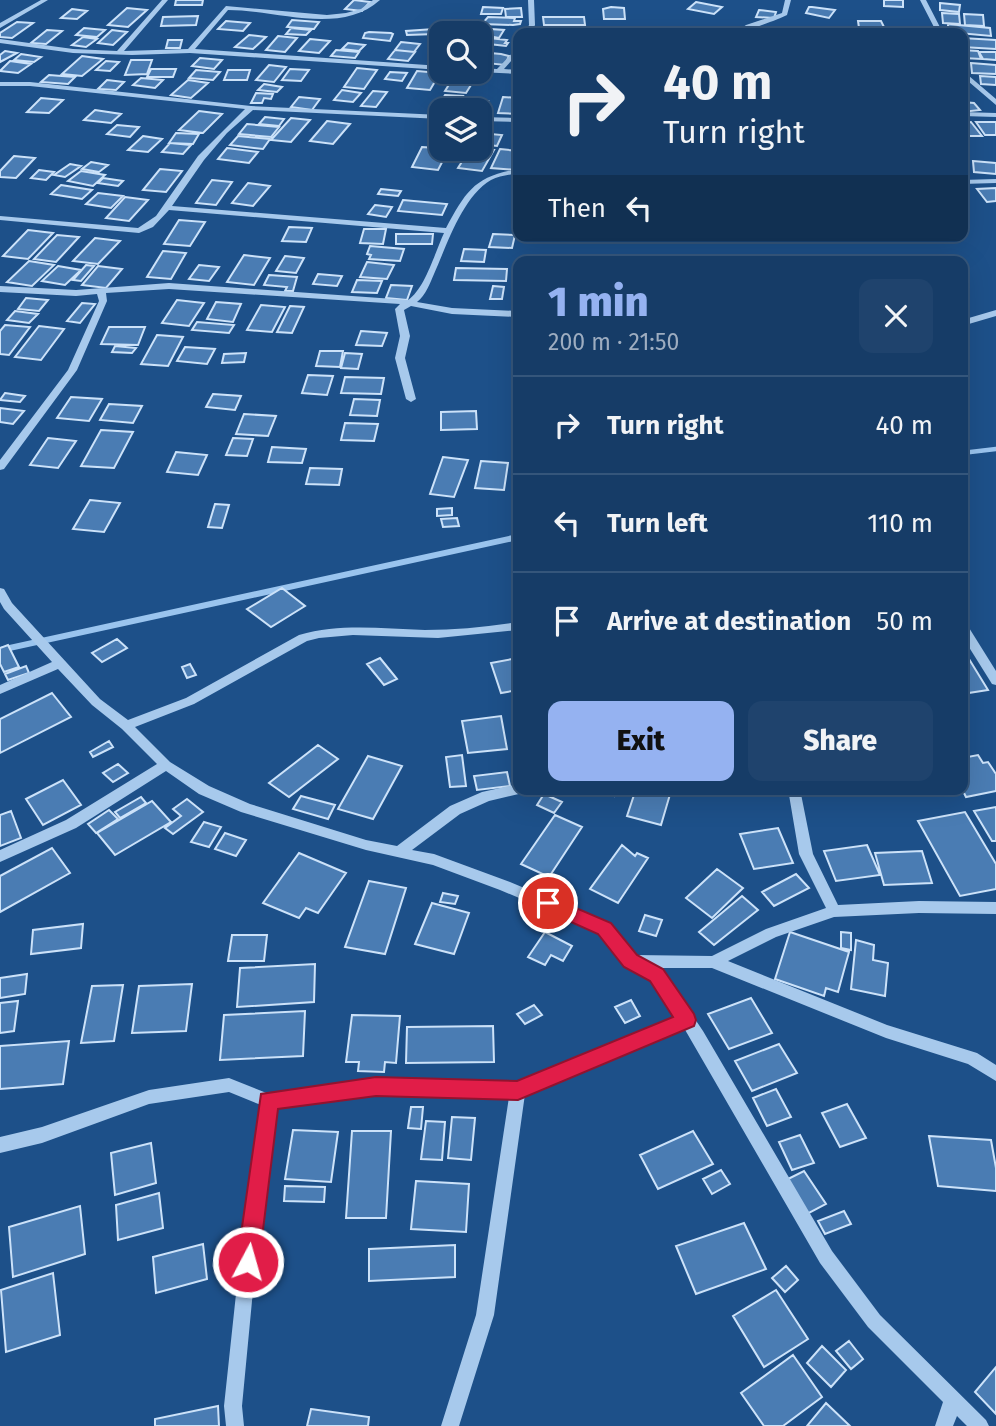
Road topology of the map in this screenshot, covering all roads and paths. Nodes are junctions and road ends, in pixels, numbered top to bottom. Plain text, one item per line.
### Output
1 (45, 0) edge
2 (165, 0) edge
3 (377, 0) edge
4 (531, 0) edge
5 (788, 0) edge
6 (923, 0) edge
7 (0, 26) edge
8 (530, 28) edge
9 (744, 28) edge
10 (937, 28) edge
11 (0, 41) edge
12 (190, 51) junction
13 (118, 52) junction
14 (513, 55) edge
15 (429, 67) edge
16 (492, 71) edge
17 (498, 72) junction
18 (513, 72) edge
19 (968, 77) edge
20 (0, 84) edge
21 (996, 103) edge
22 (251, 108) junction
23 (968, 114) edge
24 (996, 115) edge
25 (429, 116) edge
26 (492, 119) edge
27 (513, 120) edge
28 (513, 172) edge
29 (996, 181) edge
30 (968, 182) edge
31 (168, 208) junction
32 (0, 218) edge
33 (450, 231) junction
34 (0, 289) edge
35 (101, 290) junction
36 (405, 302) junction
37 (996, 313) edge
38 (513, 314) edge
39 (968, 321) edge
40 (411, 399) dead end
41 (0, 467) edge
42 (0, 592) edge
43 (513, 626) edge
44 (968, 636) edge
45 (60, 663) junction
46 (996, 681) edge
47 (0, 690) edge
48 (126, 726) junction
49 (166, 765) junction
50 (513, 790) edge
51 (795, 795) edge
52 (399, 852) junction
53 (0, 856) edge
54 (996, 908) edge
55 (834, 911) junction
56 (631, 961) junction
57 (713, 962) junction
58 (687, 1020) junction
59 (996, 1074) edge
60 (518, 1090) junction
61 (269, 1101) junction
62 (0, 1145) edge
63 (953, 1399) junction
64 (235, 1426) edge
65 (450, 1426) edge
66 (944, 1426) edge
67 (980, 1426) edge

1 - 7 street
2 - 13 street
3 - 12 street
4 - 8 street
5 - 9 street
6 - 10 street
11 - 13 street
12 - 13 street
12 - 15 street
14 - 17 street
16 - 17 street
17 - 18 street
19 - 21 street
20 - 22 street
22 - 25 street
22 - 31 street
23 - 24 street
26 - 27 street
28 - 33 street
29 - 30 street
31 - 32 street
31 - 33 street
33 - 36 street
34 - 35 street
35 - 36 street
35 - 41 street
36 - 38 street
36 - 40 street
37 - 39 street
42 - 45 street
43 - 48 street
44 - 46 street
45 - 47 street
45 - 48 street
48 - 49 street
49 - 52 street
49 - 53 street
50 - 52 street
51 - 55 street
52 - 56 street
54 - 55 street
55 - 57 street
56 - 57 street
56 - 58 street
57 - 59 street
58 - 60 street
58 - 63 street
60 - 61 street
60 - 65 street
61 - 62 street
61 - 64 street
63 - 66 street
63 - 67 street

